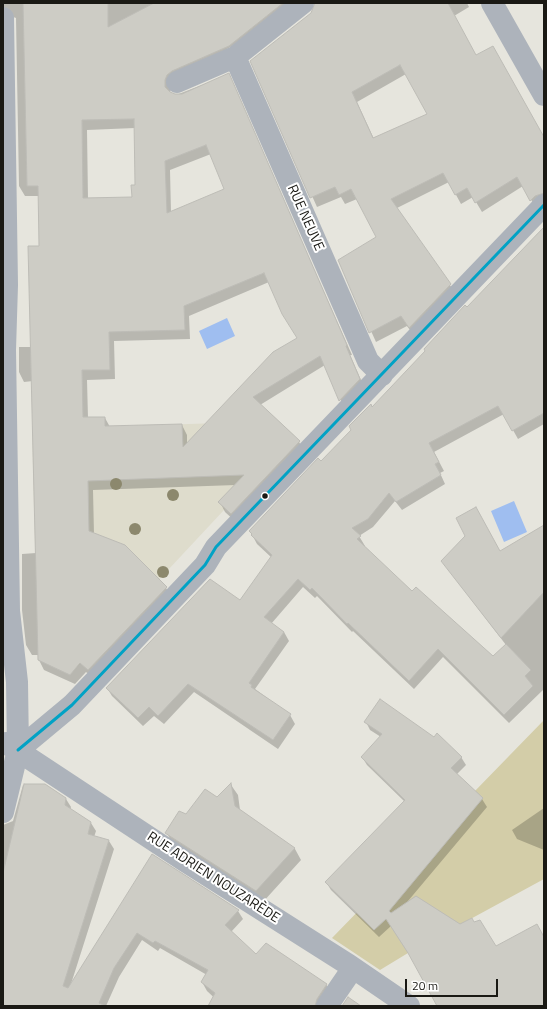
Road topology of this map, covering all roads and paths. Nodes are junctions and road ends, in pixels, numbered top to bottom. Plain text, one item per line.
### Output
1 (302, 3) edge
2 (492, 3) edge
3 (3, 18) edge
4 (235, 57) junction
5 (177, 82) dead end
6 (544, 95) edge
7 (544, 206) edge
8 (382, 375) junction
9 (10, 746) edge
10 (3, 812) edge
11 (353, 968) junction
12 (327, 1006) edge
13 (409, 1006) edge

1 - 4 street
2 - 6 street
3 - 9 street
4 - 5 street
4 - 8 street, RUE NEUVE
7 - 8 street
8 - 9 street
9 - 10 street
9 - 11 street, RUE ADRIEN NOUZARÈDE
11 - 12 street
11 - 13 street, RUE ADRIEN NOUZARÈDE

